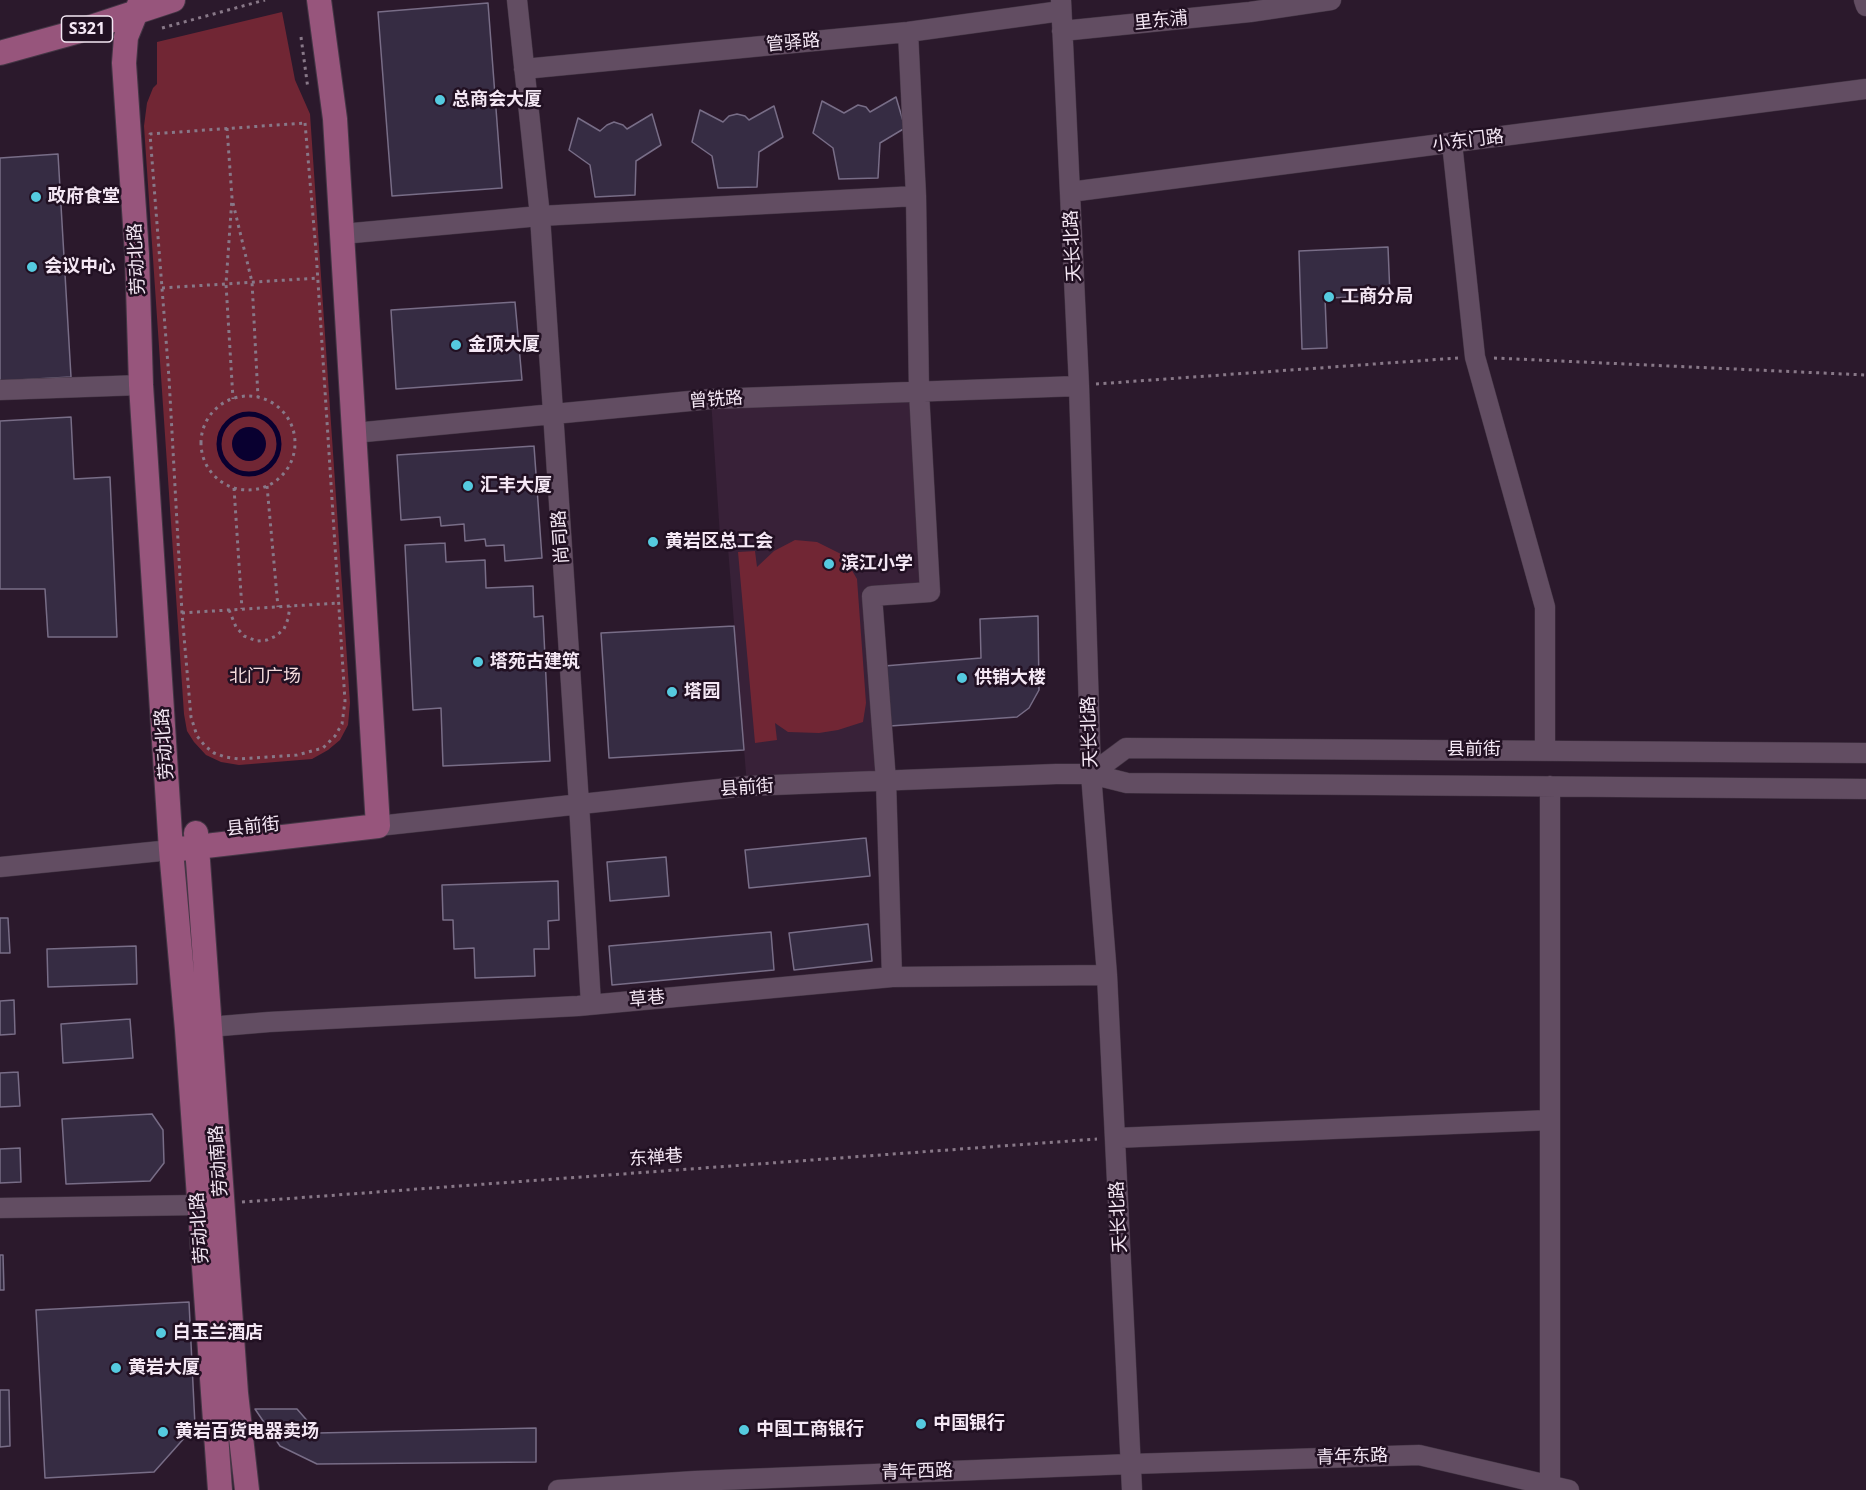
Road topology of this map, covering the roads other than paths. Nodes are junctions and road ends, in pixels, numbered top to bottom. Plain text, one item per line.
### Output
1 (173, 0) edge
2 (319, 0) edge
3 (517, 0) edge
4 (1331, 0) edge
5 (1864, 0) edge
6 (1061, 5) edge
7 (138, 6) edge
8 (1866, 6) edge
9 (1062, 31) junction
10 (908, 32) junction
11 (0, 53) edge
12 (524, 69) junction
13 (1866, 89) edge
14 (1452, 143) junction
15 (1070, 192) junction
16 (916, 196) junction
17 (540, 216) junction
18 (342, 234) junction
19 (141, 385) junction
20 (1079, 386) junction
21 (0, 390) edge
22 (919, 392) junction
23 (553, 414) junction
24 (354, 433) junction
25 (1545, 750) junction
26 (1866, 753) edge
27 (1091, 774) junction
28 (886, 781) junction
29 (1550, 786) junction
30 (1866, 789) edge
31 (579, 804) junction
32 (378, 820) junction
33 (197, 840) junction
34 (171, 843) junction
35 (0, 867) edge
36 (1107, 975) junction
37 (892, 977) junction
38 (591, 1004) junction
39 (198, 1028) junction
40 (1550, 1120) junction
41 (1115, 1138) junction
42 (210, 1204) junction
43 (0, 1208) edge
44 (1131, 1464) junction
45 (1550, 1485) junction
46 (220, 1490) edge
47 (247, 1490) edge
48 (558, 1490) edge
49 (1132, 1490) edge
50 (1569, 1490) edge

1 - 7 main road, S321
2 - 18 main road
3 - 12 street, 尚司路
4 - 9 street, 里东浦
5 - 8 street
6 - 9 street, 天长北路
6 - 10 street, 管驿路
7 - 11 main road, S321
7 - 19 main road, 劳动北路
9 - 15 street, 天长北路
10 - 12 street, 管驿路
10 - 16 street
12 - 17 street, 尚司路
13 - 14 street, 小东门路
14 - 15 street, 小东门路
14 - 25 street
15 - 20 street, 天长北路
16 - 17 street
16 - 22 street
17 - 18 street
17 - 23 street, 尚司路
18 - 24 main road
19 - 21 street
19 - 34 main road, 劳动北路
20 - 22 street, 曾铣路
20 - 27 street, 天长北路
22 - 23 street, 曾铣路
22 - 28 street
23 - 24 street, 曾铣路
23 - 31 street, 尚司路
24 - 32 main road
25 - 26 street, 县前街
25 - 27 street, 县前街
27 - 28 street, 县前街
27 - 29 street, 县前街
27 - 36 street, 天长北路
28 - 31 street, 县前街
28 - 37 street
29 - 30 street, 县前街
29 - 40 street
31 - 32 street, 县前街
31 - 38 street, 尚司路
32 - 33 main road, 县前街
33 - 34 main road, 县前街
33 - 39 main road
34 - 35 street, 县前街
34 - 39 main road, 劳动北路
36 - 37 street, 草巷
36 - 41 street, 天长北路
37 - 38 street, 草巷
38 - 39 street, 草巷
39 - 42 main road, 劳动北路
40 - 41 street
40 - 45 street
41 - 44 street, 天长北路
42 - 43 street
42 - 46 main road, 劳动北路
42 - 47 main road, 劳动南路
44 - 45 street, 青年东路
44 - 48 street, 青年西路
44 - 49 street, 天长北路
45 - 50 street, 青年东路

